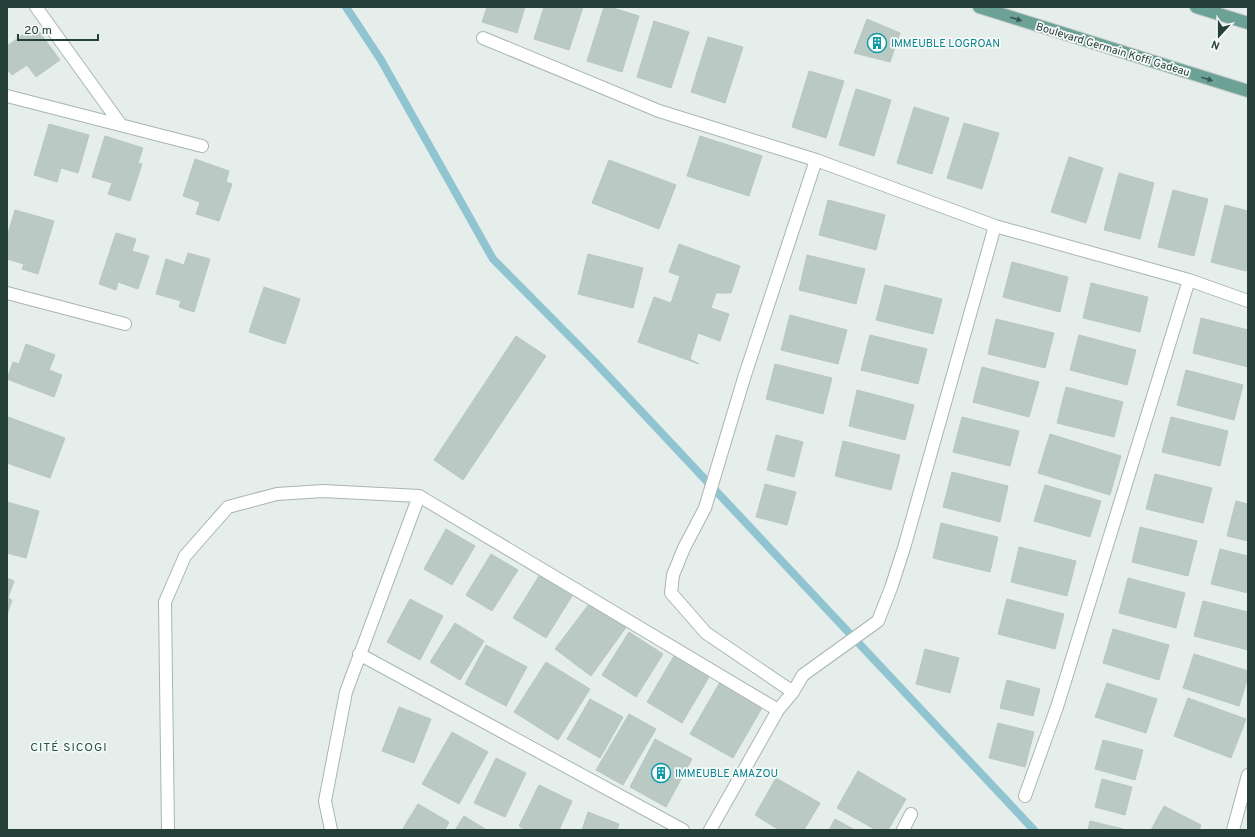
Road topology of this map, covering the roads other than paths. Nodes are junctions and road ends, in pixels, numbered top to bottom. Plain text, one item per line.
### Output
1 (36, 7) edge
2 (979, 7) edge
3 (1196, 7) edge
4 (1248, 23) edge
5 (483, 38) dead end
6 (1248, 92) edge
7 (7, 96) edge
8 (121, 125) junction
9 (202, 146) dead end
10 (816, 160) junction
11 (995, 226) junction
12 (1189, 280) junction
13 (7, 293) edge
14 (1248, 301) edge
15 (125, 324) dead end
16 (419, 496) junction
17 (360, 654) junction
18 (792, 692) junction
19 (778, 710) junction
20 (1248, 775) edge
21 (1025, 796) dead end
22 (911, 814) dead end
23 (168, 830) edge
24 (330, 830) edge
25 (683, 830) edge
26 (710, 830) edge
27 (903, 830) edge
28 (1233, 830) edge

1 - 8 street
2 -> 6 main road, Boulevard Germain Koffi Gadeau
3 - 4 main road
5 - 10 street
7 - 8 street
8 - 9 street
10 - 11 street
10 - 18 street
11 - 12 street
11 - 18 street
12 - 14 street
12 - 21 street
13 - 15 street
16 - 17 street
16 - 19 street
16 - 23 street
17 - 24 street
17 - 25 street
18 - 19 street
19 - 26 street
20 - 28 street
22 - 27 street

